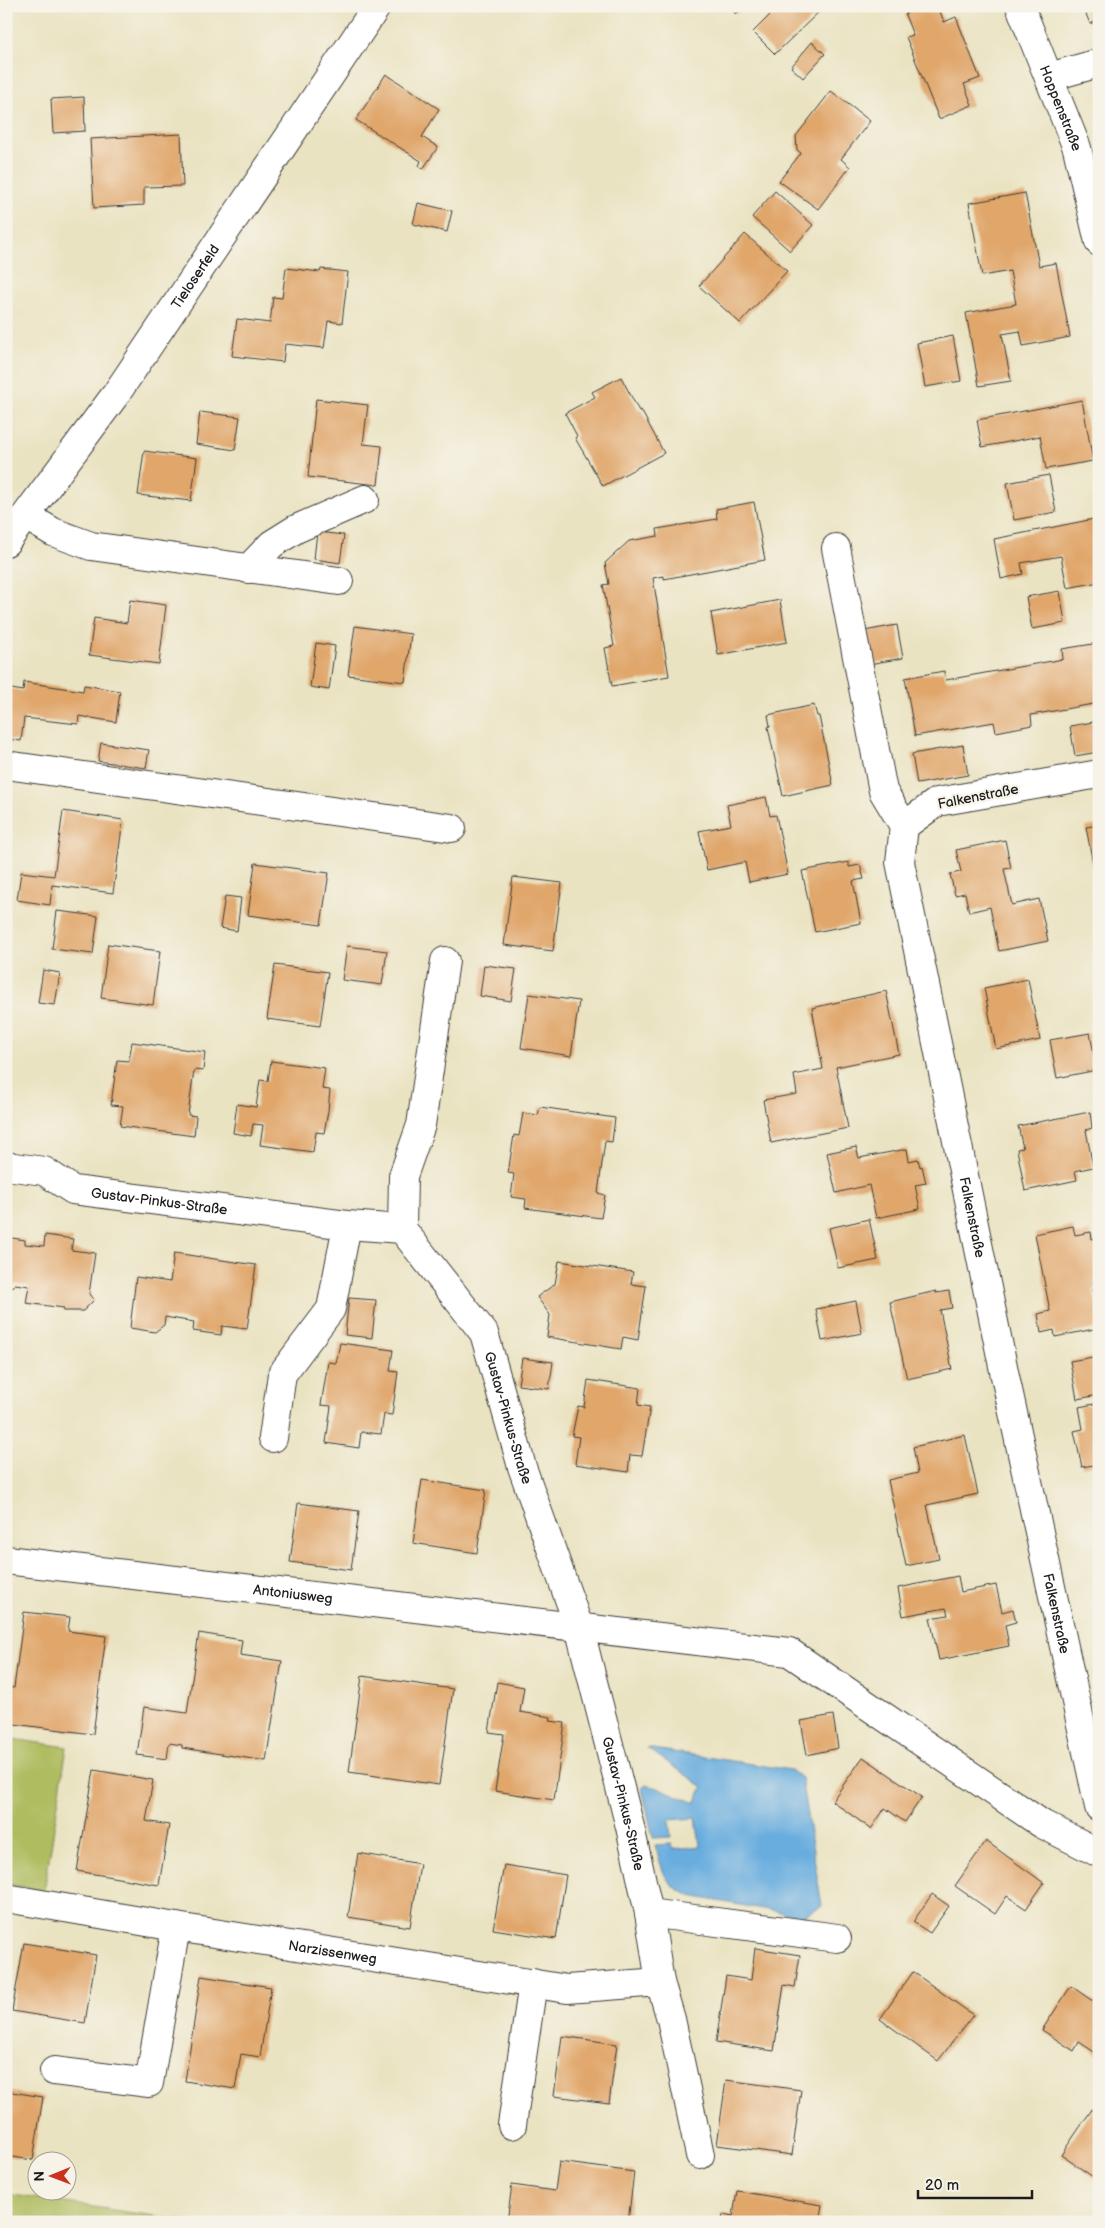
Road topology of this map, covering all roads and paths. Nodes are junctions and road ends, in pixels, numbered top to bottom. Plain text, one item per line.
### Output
1 (377, 6) edge
2 (1020, 6) edge
3 (1099, 63) edge
4 (1049, 77) junction
5 (1099, 242) edge
6 (365, 499) dead end
7 (26, 516) junction
8 (6, 542) edge
9 (836, 548) dead end
10 (248, 569) junction
11 (339, 581) dead end
12 (6, 765) edge
13 (1099, 774) edge
14 (904, 826) junction
15 (452, 828) dead end
16 (446, 961) dead end
17 (6, 1166) edge
18 (347, 1225) junction
19 (402, 1229) junction
20 (273, 1438) dead end
21 (6, 1560) edge
22 (580, 1627) junction
23 (1099, 1807) edge
24 (1099, 1853) edge
25 (6, 1898) edge
26 (649, 1913) junction
27 (176, 1927) junction
28 (837, 1938) dead end
29 (660, 1982) junction
30 (533, 1983) junction
31 (54, 2070) dead end
32 (512, 2125) dead end
33 (700, 2155) dead end

1 - 7 street, Tieloserfeld
2 - 4 street, Hoppenstraße
3 - 4 street
4 - 5 street, Hoppenstraße
6 - 10 street
7 - 8 street, Tieloserfeld
7 - 10 street
9 - 14 street
10 - 11 street
12 - 15 street
13 - 14 street, Falkenstraße
14 - 23 street, Falkenstraße
16 - 19 street
17 - 18 street, Gustav-Pinkus-Straße
18 - 19 street, Gustav-Pinkus-Straße
18 - 20 street
19 - 22 street, Gustav-Pinkus-Straße
21 - 22 street, Antoniusweg
22 - 24 street
22 - 26 street, Gustav-Pinkus-Straße
25 - 27 street, Narzissenweg
26 - 28 street
26 - 29 street, Gustav-Pinkus-Straße
27 - 30 street, Narzissenweg
27 - 31 street
29 - 30 street, Narzissenweg
29 - 33 street, Gustav-Pinkus-Straße
30 - 32 street

